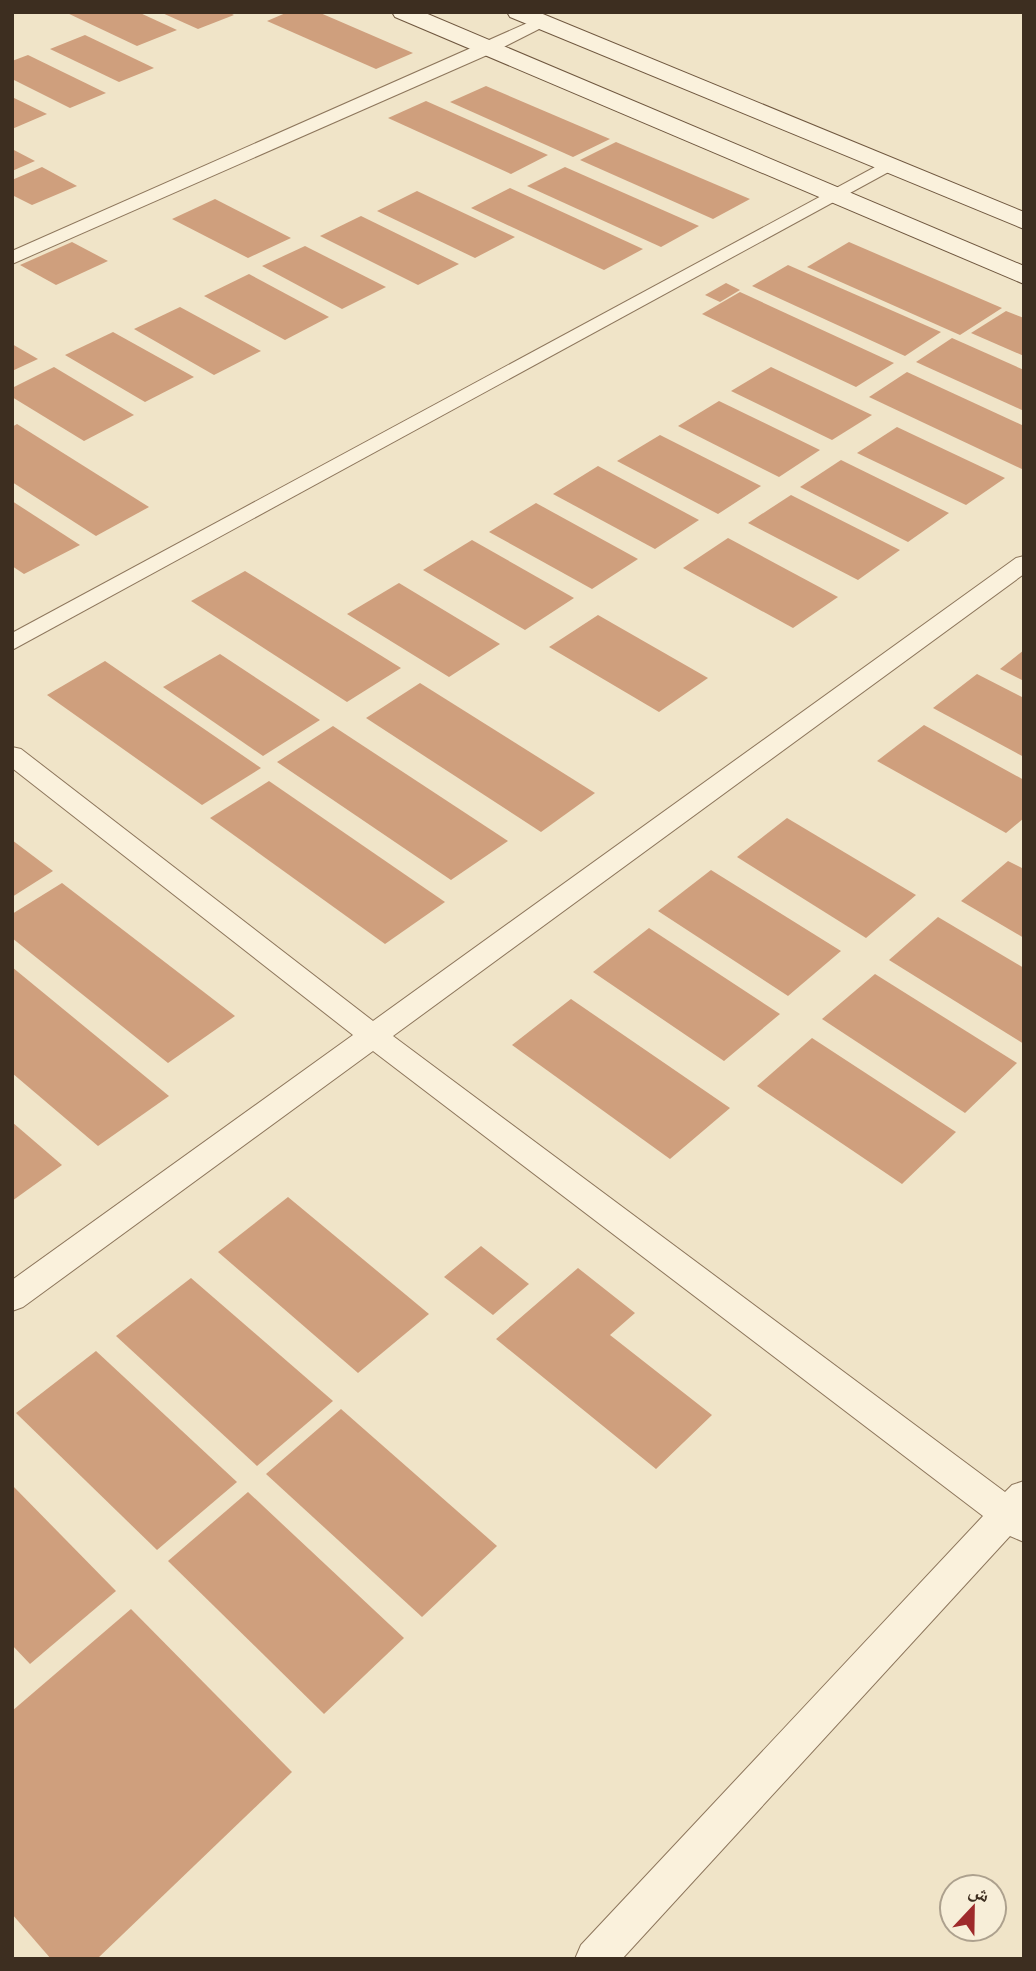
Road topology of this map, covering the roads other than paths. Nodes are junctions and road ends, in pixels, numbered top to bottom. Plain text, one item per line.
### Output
1 (403, 12) edge
2 (518, 12) edge
3 (541, 22) junction
4 (488, 48) junction
5 (888, 165) junction
6 (833, 195) junction
7 (1024, 221) edge
8 (12, 258) edge
9 (1024, 276) edge
10 (1024, 563) edge
11 (12, 643) edge
12 (12, 755) edge
13 (373, 1036) junction
14 (12, 1298) edge
15 (1018, 1512) edge
16 (595, 1959) edge

1 - 4 street
2 - 3 street
3 - 4 lane
3 - 5 street
4 - 6 street
4 - 8 lane
5 - 6 lane
5 - 7 street
6 - 9 street
6 - 11 lane
10 - 13 lane
12 - 13 lane
13 - 14 lane
13 - 15 lane
15 - 16 lane

